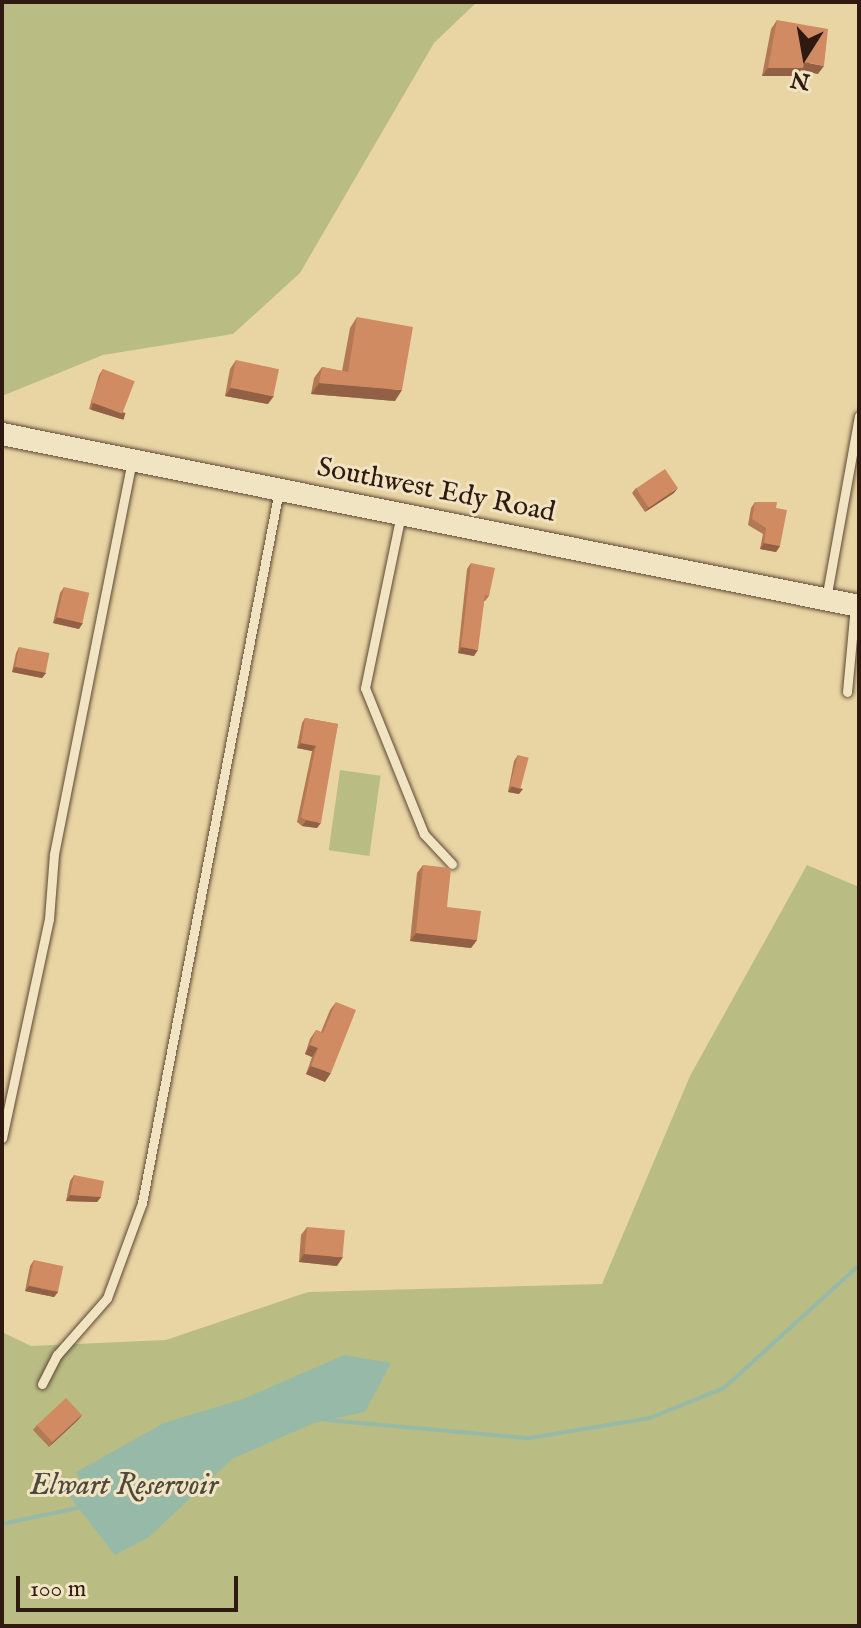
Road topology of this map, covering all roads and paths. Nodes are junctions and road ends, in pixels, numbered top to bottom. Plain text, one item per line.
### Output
1 (859, 416) edge
2 (2, 434) edge
3 (132, 459) junction
4 (279, 490) junction
5 (401, 514) junction
6 (826, 599) junction
7 (857, 606) edge
8 (847, 692) dead end
9 (452, 864) dead end
10 (2, 1138) edge
11 (42, 1384) dead end

1 - 6 lane
2 - 3 street, Southwest Edy Road
3 - 4 street, Southwest Edy Road
3 - 10 lane
4 - 5 street, Southwest Edy Road
4 - 11 lane
5 - 6 street, Southwest Edy Road
5 - 9 lane
6 - 7 street, Southwest Edy Road
7 - 8 lane

